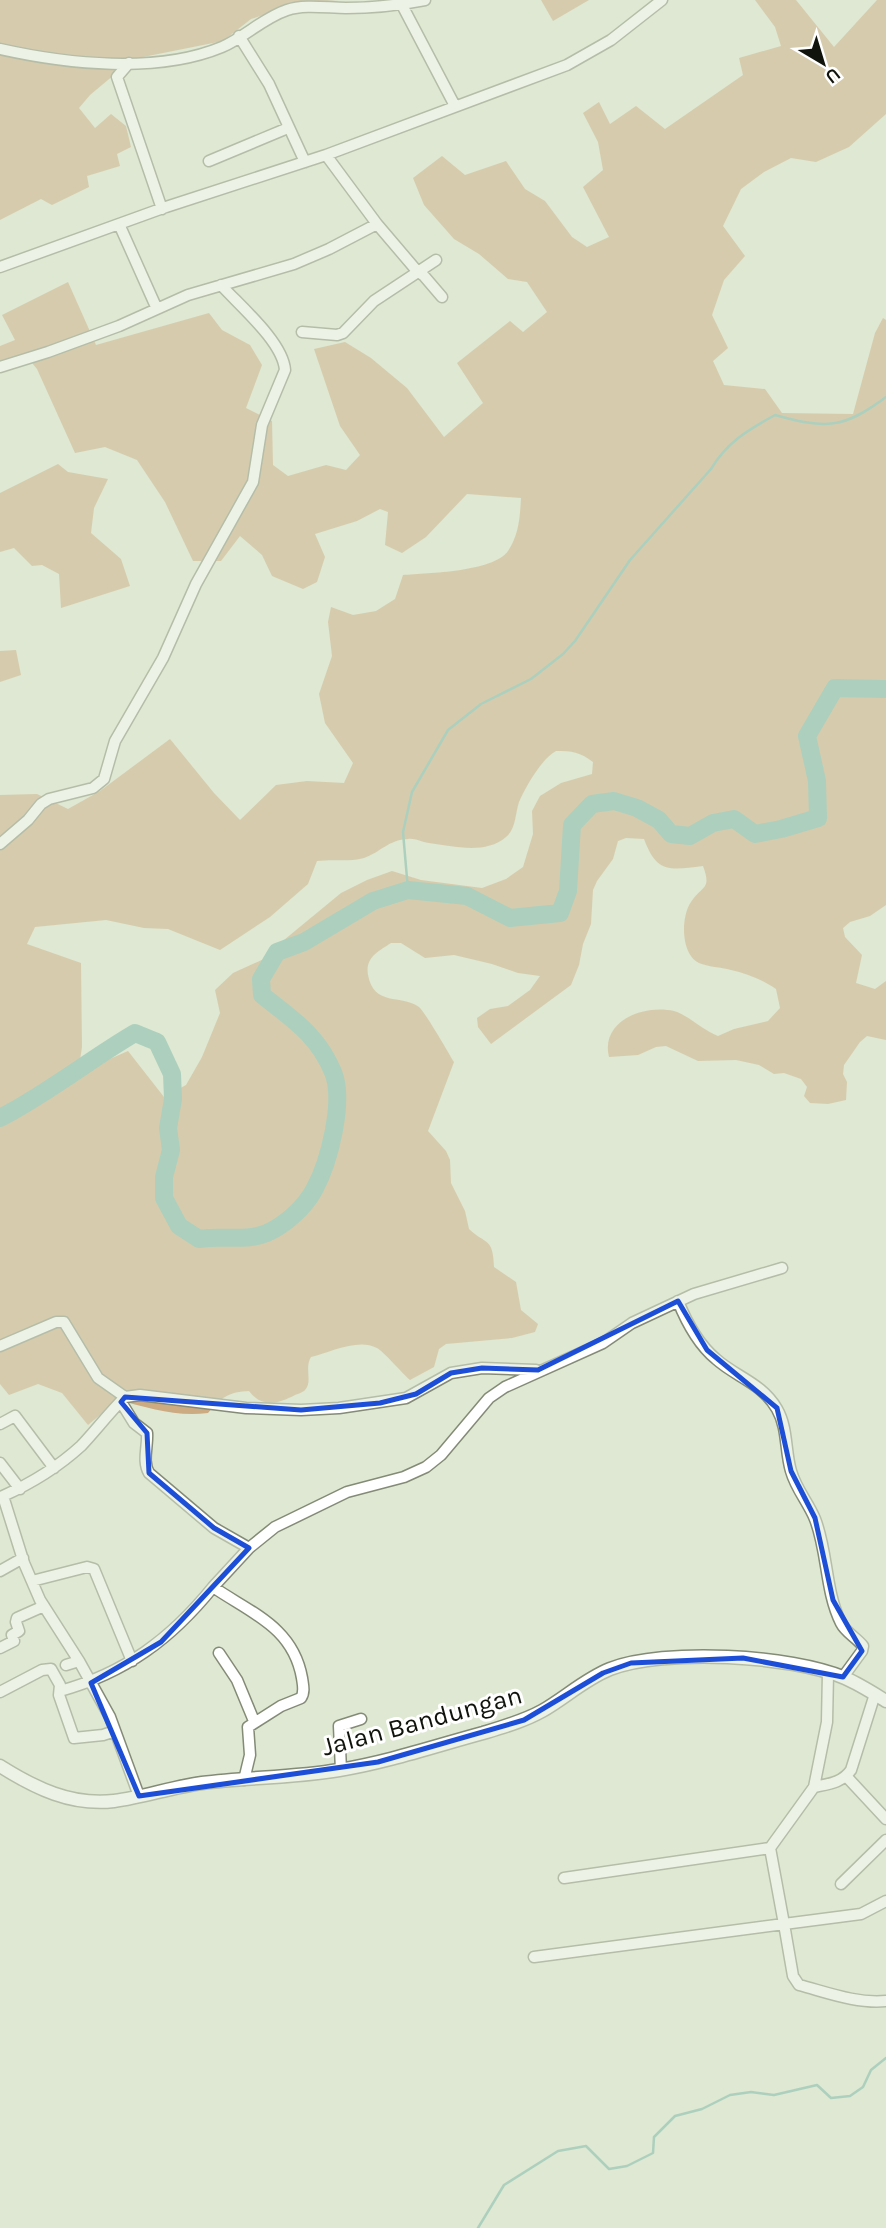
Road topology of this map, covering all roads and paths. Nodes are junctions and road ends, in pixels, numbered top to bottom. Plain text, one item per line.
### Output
1 (425, 0) edge
2 (662, 0) edge
3 (401, 5) junction
4 (239, 36) junction
5 (0, 49) edge
6 (129, 62) junction
7 (455, 106) junction
8 (288, 128) junction
9 (326, 155) junction
10 (209, 161) dead end
11 (305, 162) junction
12 (162, 209) junction
13 (119, 224) junction
14 (377, 224) junction
15 (436, 260) dead end
16 (0, 267) edge
17 (417, 271) junction
18 (221, 285) junction
19 (442, 297) dead end
20 (157, 309) junction
21 (302, 332) dead end
22 (0, 367) edge
23 (0, 844) edge
24 (782, 1268) dead end
25 (678, 1301) junction
26 (0, 1346) edge
27 (538, 1370) junction
28 (123, 1400) junction
29 (0, 1424) edge
30 (0, 1463) edge
31 (54, 1468) junction
32 (20, 1489) junction
33 (2, 1497) edge
34 (249, 1548) junction
35 (23, 1558) junction
36 (0, 1571) edge
37 (32, 1581) junction
38 (213, 1587) junction
39 (44, 1606) junction
40 (0, 1648) edge
41 (219, 1653) dead end
42 (79, 1661) junction
43 (132, 1661) junction
44 (66, 1665) dead end
45 (828, 1673) junction
46 (843, 1677) junction
47 (91, 1683) junction
48 (60, 1691) junction
49 (0, 1692) edge
50 (880, 1698) edge
51 (361, 1719) dead end
52 (254, 1721) junction
53 (115, 1731) junction
54 (0, 1766) edge
55 (341, 1770) junction
56 (846, 1776) junction
57 (244, 1780) junction
58 (814, 1787) junction
59 (139, 1796) junction
60 (886, 1819) edge
61 (886, 1840) edge
62 (770, 1848) junction
63 (564, 1878) dead end
64 (841, 1884) dead end
65 (886, 1901) edge
66 (784, 1924) junction
67 (534, 1957) dead end
68 (886, 2001) edge

1 - 3 street
2 - 7 street
3 - 4 street
3 - 7 street
4 - 6 street
4 - 8 street
5 - 6 street
6 - 12 street
7 - 9 street
8 - 10 street
8 - 11 street
9 - 11 street
9 - 14 street
11 - 12 street
12 - 13 street
13 - 16 street
13 - 20 street
14 - 17 street
14 - 18 street
15 - 17 street
17 - 19 street
17 - 21 street
18 - 20 street
18 - 23 street
20 - 22 street
24 - 25 street
25 - 27 street
25 - 46 street
26 - 28 street
27 - 28 street
27 - 34 street
28 - 31 street
28 - 34 street
29 - 31 street
30 - 32 street
31 - 32 street
32 - 33 street
33 - 35 street
34 - 38 street
35 - 36 street
35 - 37 street
37 - 39 street
37 - 43 street
38 - 43 street
38 - 52 street
39 - 40 street
39 - 42 street
41 - 52 street
42 - 44 street
42 - 47 street
43 - 47 street
45 - 46 main road, Jalan Bandungan
45 - 55 main road, Jalan Bandungan
45 - 58 street
46 - 50 main road, Jalan Bandungan
47 - 48 street
47 - 53 street
48 - 49 street
48 - 53 street
50 - 56 street
51 - 55 street
52 - 57 street
53 - 59 street
54 - 59 main road, Jalan Bandungan
55 - 57 main road, Jalan Bandungan
56 - 58 street
56 - 60 street
57 - 59 main road, Jalan Bandungan
58 - 62 street
61 - 64 street
62 - 63 street
62 - 66 street
65 - 66 street
66 - 67 street
66 - 68 street

